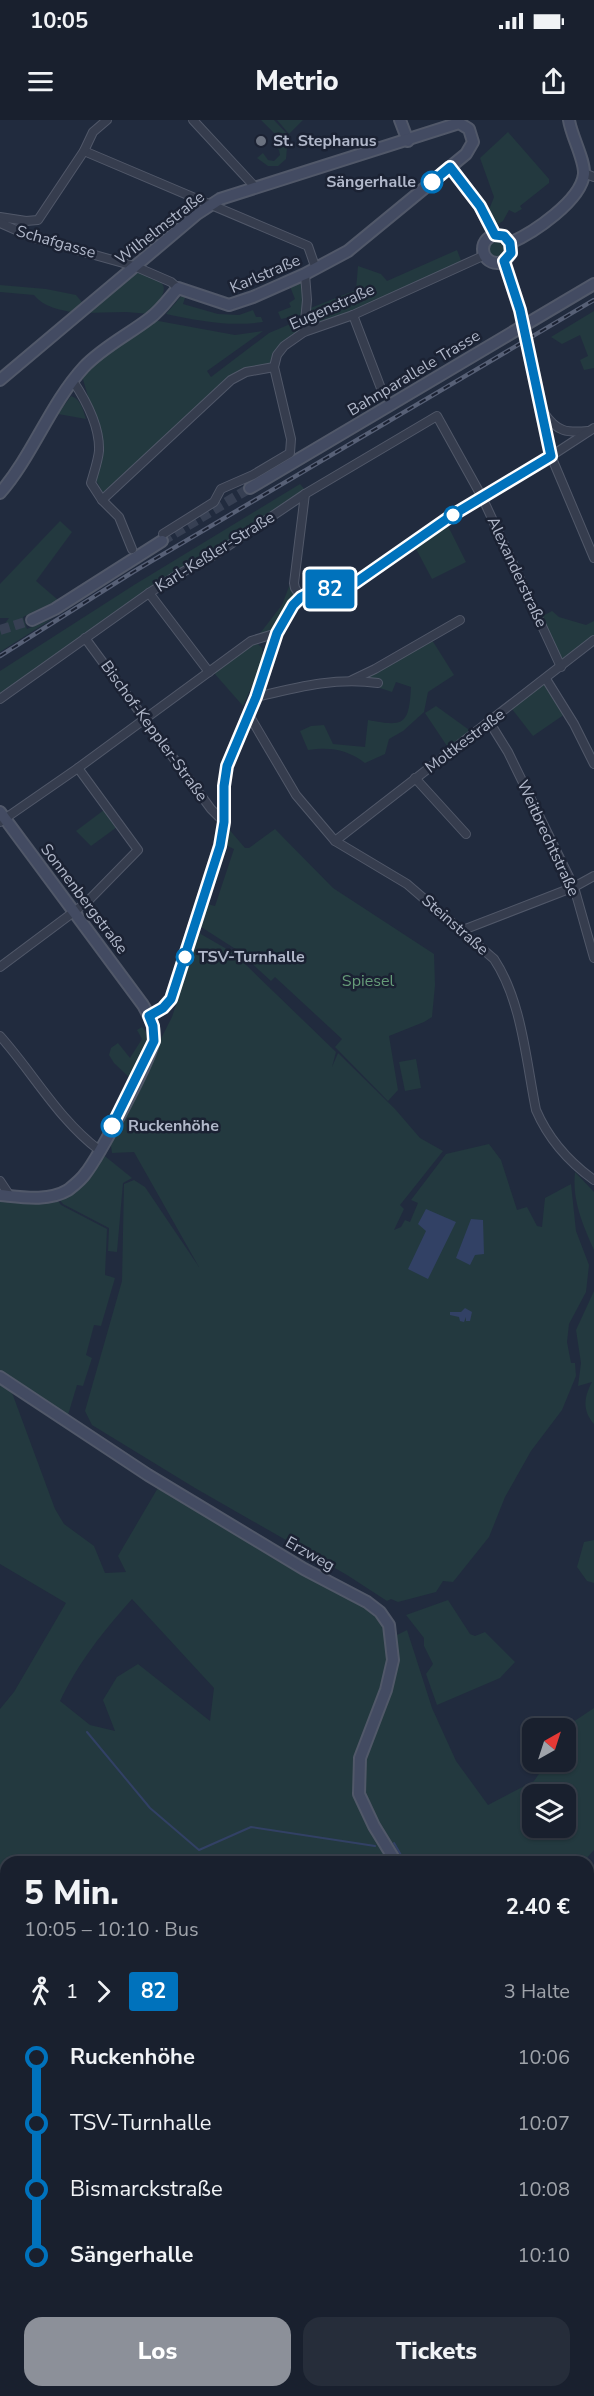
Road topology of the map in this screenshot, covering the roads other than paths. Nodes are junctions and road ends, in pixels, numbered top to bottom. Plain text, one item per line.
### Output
1 (107, 120) edge
2 (193, 120) edge
3 (399, 120) edge
4 (569, 120) edge
5 (469, 129) joint
6 (408, 141) junction
7 (84, 151) junction
8 (450, 167) junction
9 (589, 175) edge
10 (256, 188) junction
11 (210, 205) junction
12 (0, 217) edge
13 (0, 223) edge
14 (495, 235) junction
15 (510, 243) junction
16 (485, 255) junction
17 (504, 261) junction
18 (134, 266) junction
19 (316, 269) junction
20 (305, 274) junction
21 (594, 284) edge
22 (178, 288) junction
23 (520, 310) tunnel mouth
24 (353, 315) junction
25 (304, 332) junction
26 (530, 358) tunnel mouth
27 (274, 366) junction
28 (0, 380) edge
29 (73, 381) junction
30 (382, 391) dead end
31 (540, 407) junction
32 (437, 416) joint
33 (591, 429) edge
34 (551, 456) junction
35 (250, 488) tunnel mouth
36 (0, 493) edge
37 (305, 494) junction
38 (482, 497) junction
39 (102, 500) junction
40 (594, 533) edge
41 (163, 537) joint
42 (584, 539) junction
43 (132, 549) dead end
44 (594, 558) edge
45 (149, 593) junction
46 (301, 597) junction
47 (32, 620) tunnel mouth
48 (460, 620) dead end
49 (277, 633) junction
50 (85, 638) junction
51 (594, 640) edge
52 (561, 667) junction
53 (209, 672) junction
54 (546, 679) junction
55 (352, 680) junction
56 (378, 683) dead end
57 (256, 697) junction
58 (0, 699) edge
59 (249, 714) junction
60 (145, 719) junction
61 (490, 723) junction
62 (594, 764) edge
63 (78, 768) junction
64 (415, 778) junction
65 (2, 818) edge
66 (224, 822) junction
67 (466, 834) dead end
68 (335, 842) junction
69 (594, 876) edge
70 (574, 887) junction
71 (74, 912) junction
72 (463, 930) junction
73 (594, 958) edge
74 (2, 962) edge
75 (149, 1016) junction
76 (0, 1036) edge
77 (99, 1150) junction
78 (594, 1179) edge
79 (0, 1181) edge
80 (5, 1195) edge
81 (0, 1377) edge
82 (392, 1856) edge

1 - 7 street
2 - 10 street
3 - 6 street
4 - 9 street
5 - 6 street, Wilhelmstraße
5 - 8 street, Karlstraße
6 - 10 street, Wilhelmstraße
7 - 11 street
7 - 12 street
8 - 14 street
8 - 19 street, Karlstraße
9 - 15 street
10 - 11 street, Wilhelmstraße
11 - 18 street, Wilhelmstraße
11 - 19 street
13 - 18 street, Schafgasse
14 - 15 street
14 - 16 street
15 - 17 street
16 - 17 street
16 - 24 street, Eugenstraße
17 - 23 street
18 - 22 street, Schafgasse
18 - 28 street, Wilhelmstraße
19 - 20 street, Karlstraße
20 - 22 street, Karlstraße
20 - 25 street
21 - 35 street, Bahnparallele Trasse
22 - 29 street
24 - 25 street, Eugenstraße
24 - 30 street
25 - 27 street, Eugenstraße
26 - 31 street
27 - 39 street
27 - 41 street
29 - 36 street
29 - 39 street
31 - 33 street
31 - 34 street
32 - 37 street, Karl-Keßler-Straße
32 - 38 street, Alexanderstraße
33 - 34 street
34 - 38 street
34 - 42 street
37 - 45 street, Karl-Keßler-Straße
37 - 46 street
38 - 46 street
38 - 52 street, Alexanderstraße
39 - 43 street
40 - 42 street
41 - 47 street
42 - 44 street
45 - 50 street, Karl-Keßler-Straße
45 - 53 street
46 - 49 street
48 - 55 street
49 - 53 street
49 - 57 street
50 - 58 street, Karl-Keßler-Straße
50 - 60 street, Bischof-Keppler-Straße
51 - 52 street, Moltkestraße
52 - 54 street, Moltkestraße
53 - 60 street
54 - 61 street, Moltkestraße
54 - 62 street
55 - 56 street
55 - 57 street
57 - 59 street
59 - 66 street
59 - 68 street, Steinstraße
60 - 63 street
60 - 66 street, Bischof-Keppler-Straße
61 - 64 street, Moltkestraße
61 - 70 street, Weitbrechtstraße
63 - 65 street
63 - 71 street
64 - 67 street
64 - 68 street, Moltkestraße
65 - 71 street, Sonnenbergstraße
66 - 75 street
68 - 72 street, Steinstraße
69 - 70 street
70 - 72 street
70 - 73 street, Weitbrechtstraße
71 - 74 street
71 - 75 street, Sonnenbergstraße
72 - 78 street, Steinstraße
75 - 77 street
76 - 77 street
77 - 80 street
79 - 80 street
81 - 82 street, Erzweg

